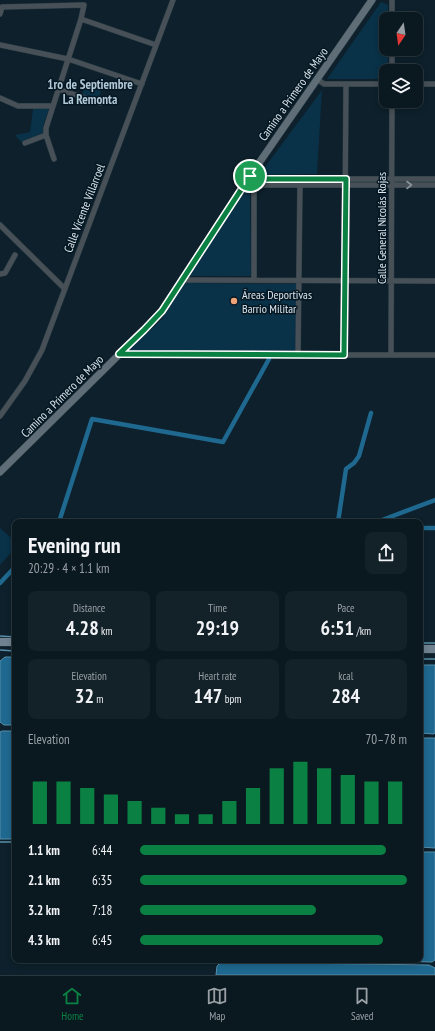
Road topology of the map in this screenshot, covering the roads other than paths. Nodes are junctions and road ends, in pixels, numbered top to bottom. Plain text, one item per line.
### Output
1 (173, 0) edge
2 (372, 0) edge
3 (392, 0) edge
4 (392, 12) edge
5 (0, 14) edge
6 (81, 19) junction
7 (0, 45) edge
8 (156, 45) junction
9 (68, 59) junction
10 (317, 79) junction
11 (142, 84) junction
12 (346, 84) junction
13 (379, 84) edge
14 (423, 84) edge
15 (435, 84) edge
16 (58, 89) junction
17 (0, 98) edge
18 (100, 103) dead end
19 (53, 106) junction
20 (392, 108) edge
21 (46, 134) junction
22 (25, 143) dead end
23 (54, 159) dead end
24 (346, 179) junction
25 (392, 179) junction
26 (435, 179) edge
27 (253, 180) junction
28 (300, 182) junction
29 (346, 185) junction
30 (392, 185) junction
31 (435, 185) edge
32 (0, 225) edge
33 (15, 255) dead end
34 (0, 274) edge
35 (182, 280) junction
36 (254, 280) junction
37 (299, 281) junction
38 (345, 281) junction
39 (391, 281) junction
40 (435, 281) edge
41 (65, 289) junction
42 (119, 354) junction
43 (298, 355) junction
44 (344, 355) junction
45 (391, 355) junction
46 (435, 355) edge
47 (0, 416) edge
48 (0, 472) edge
49 (0, 642) edge
50 (12, 642) edge
51 (423, 649) edge
52 (435, 650) edge

1 - 8 street, Calle Vicente Villarroel
2 - 10 main road, Camino a Primero de Mayo
3 - 4 street
5 - 6 street
6 - 8 street
6 - 9 street
7 - 9 street
8 - 11 street, Calle Vicente Villarroel
9 - 11 street
9 - 16 street
10 - 12 street
10 - 27 main road, Camino a Primero de Mayo
11 - 41 street, Calle Vicente Villarroel
12 - 13 street
12 - 24 street
14 - 15 street
16 - 18 street
16 - 19 street
17 - 19 street
19 - 21 street
20 - 25 street, Calle General Nicolás Rojas
21 - 22 street
21 - 23 street
24 - 25 street
24 - 28 street
24 - 29 street
25 - 26 street
25 - 30 street, Calle General Nicolás Rojas
27 - 28 street
27 - 35 main road, Camino a Primero de Mayo
27 - 36 street
28 - 29 street
28 - 37 street
29 - 30 street
29 - 38 street
30 -> 31 street
30 - 39 street, Calle General Nicolás Rojas
32 - 41 street
33 - 34 street
35 - 36 street
35 - 42 main road, Camino a Primero de Mayo
36 - 37 street
37 - 38 street
37 - 43 street
38 - 39 street
38 - 44 street
39 - 40 street
39 - 45 street, Calle General Nicolás Rojas
41 - 47 street, Calle Vicente Villarroel
42 - 43 street
42 - 48 main road, Camino a Primero de Mayo
43 - 44 street
44 - 45 street
45 - 46 street
49 - 50 main road
51 - 52 main road

